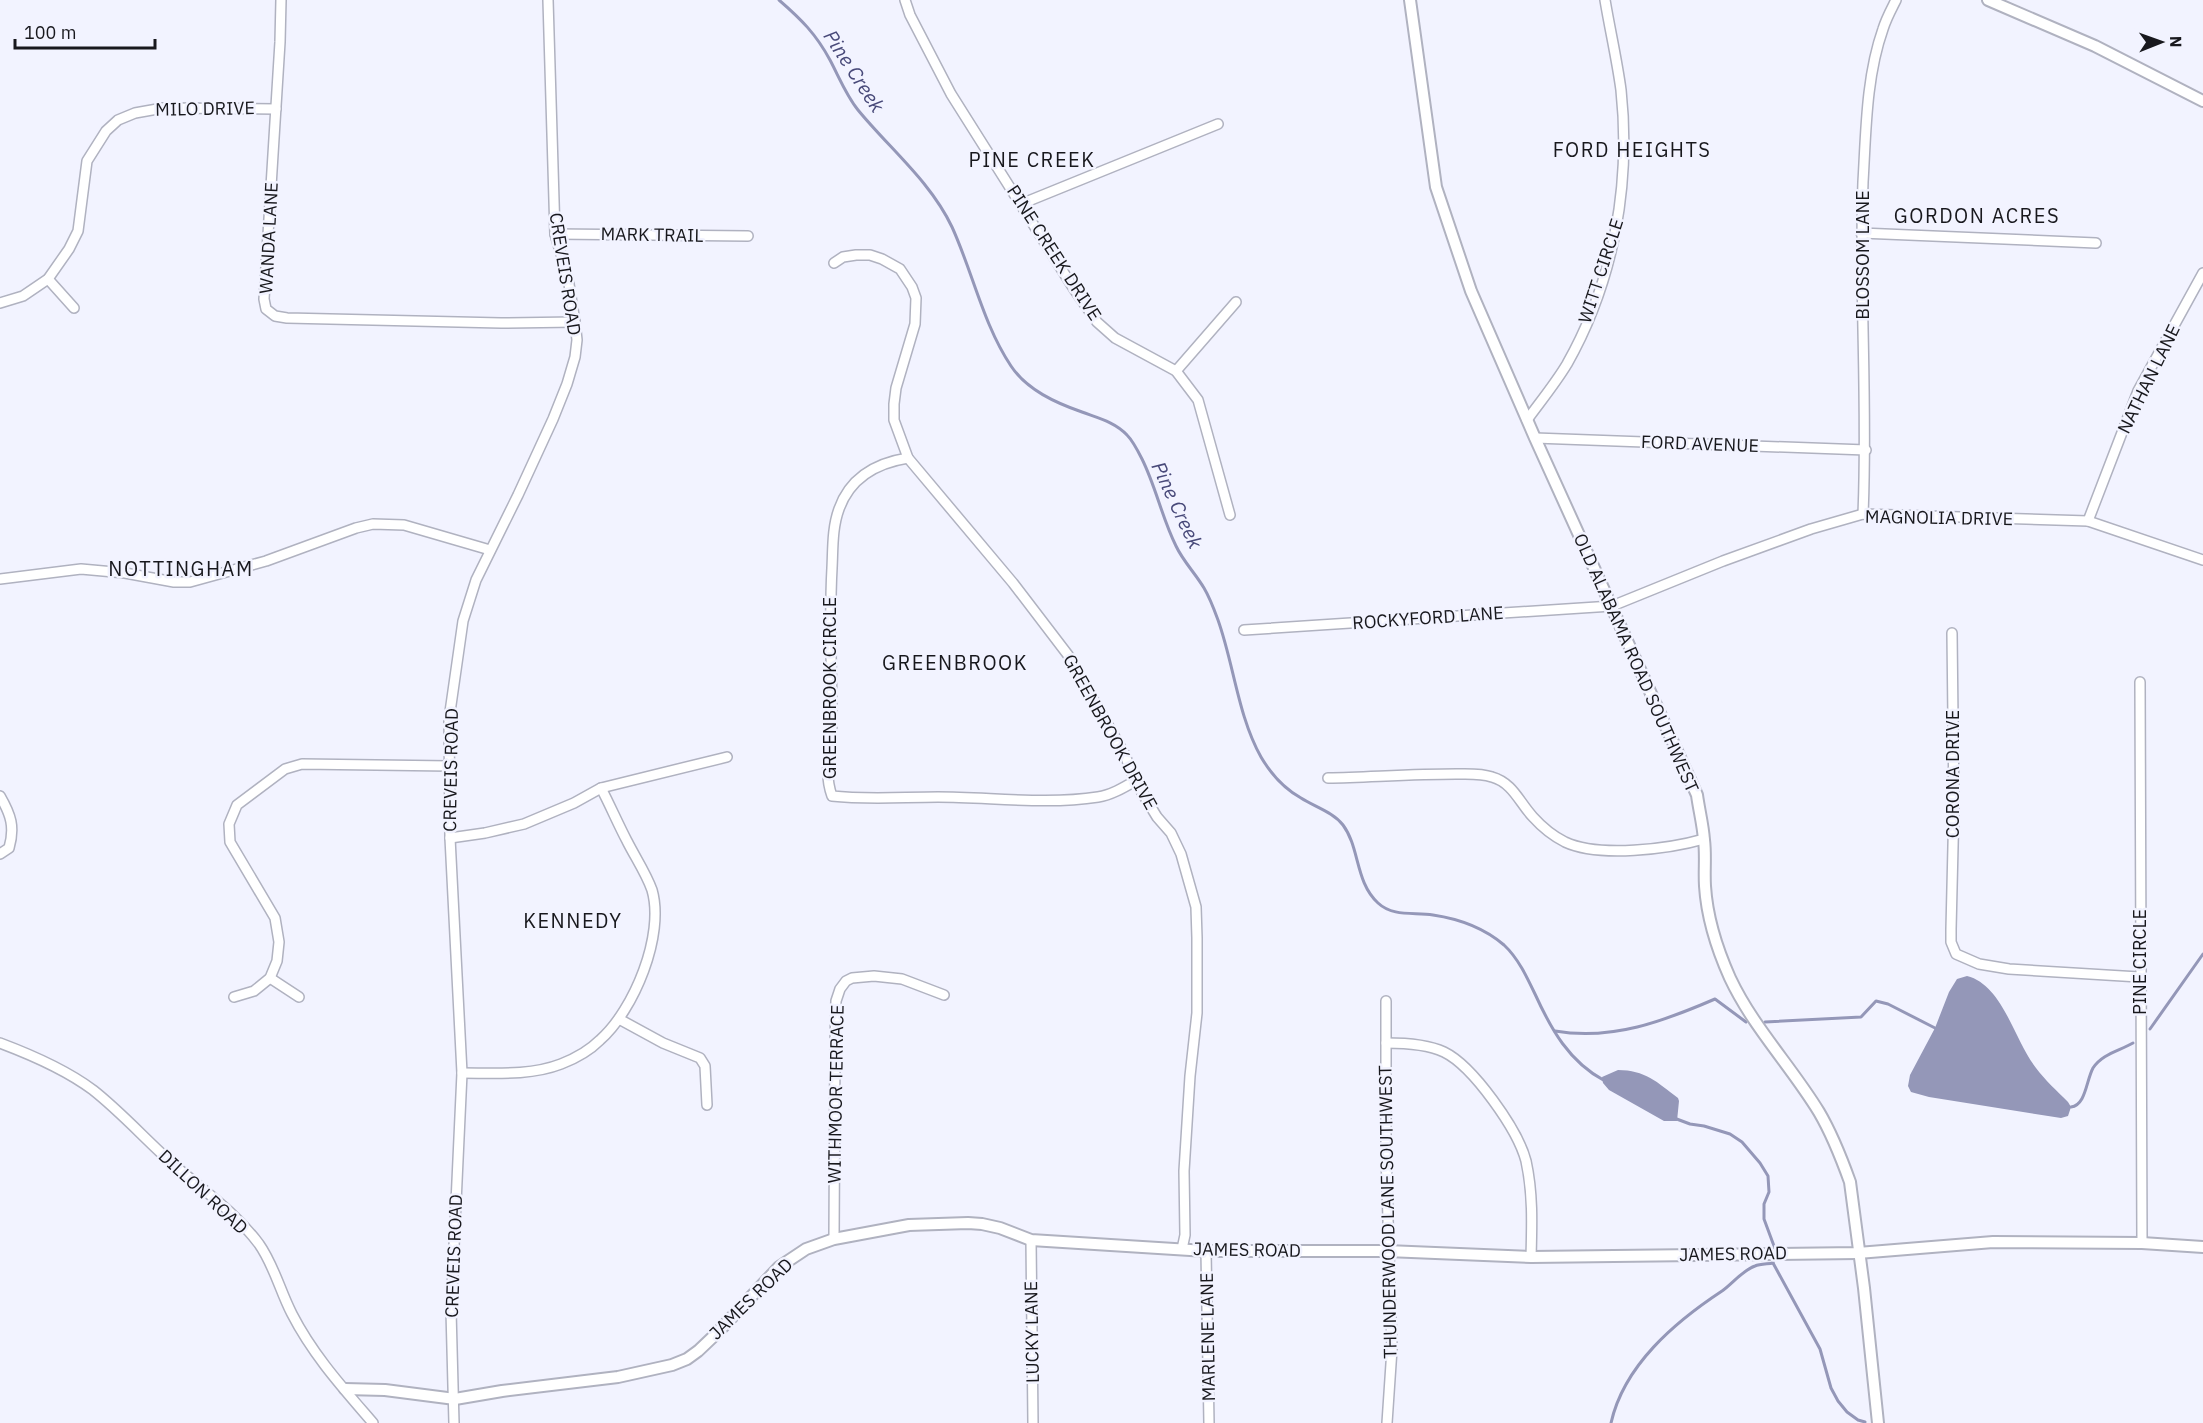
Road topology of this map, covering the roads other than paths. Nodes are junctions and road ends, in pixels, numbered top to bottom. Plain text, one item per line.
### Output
1 (281, 0) edge
2 (548, 0) edge
3 (905, 0) edge
4 (1410, 0) edge
5 (1605, 0) edge
6 (1896, 0) edge
7 (1988, 0) edge
8 (2203, 101) edge
9 (276, 109) junction
10 (1218, 124) dead end
11 (1021, 204) junction
12 (1861, 232) junction
13 (555, 234) junction
14 (748, 236) dead end
15 (2096, 243) dead end
16 (834, 263) dead end
17 (2203, 273) edge
18 (48, 279) junction
19 (1236, 302) dead end
20 (0, 303) edge
21 (74, 308) dead end
22 (575, 322) junction
23 (1176, 371) junction
24 (1527, 420) junction
25 (1535, 438) junction
26 (1866, 450) junction
27 (908, 458) junction
28 (1230, 514) dead end
29 (1863, 514) junction
30 (2088, 521) junction
31 (490, 550) junction
32 (2203, 560) edge
33 (0, 579) edge
34 (1612, 606) junction
35 (1244, 630) dead end
36 (1952, 633) dead end
37 (2140, 682) dead end
38 (727, 757) dead end
39 (450, 766) junction
40 (1328, 778) dead end
41 (1135, 781) junction
42 (602, 788) junction
43 (0, 796) edge
44 (450, 838) junction
45 (1704, 839) junction
46 (0, 854) edge
47 (2139, 977) junction
48 (270, 978) junction
49 (944, 995) dead end
50 (234, 997) dead end
51 (299, 997) dead end
52 (1386, 1001) dead end
53 (619, 1019) junction
54 (0, 1043) edge
55 (1386, 1043) junction
56 (462, 1073) junction
57 (707, 1105) dead end
58 (834, 1239) junction
59 (1031, 1240) junction
60 (2142, 1243) junction
61 (2203, 1247) edge
62 (1182, 1249) junction
63 (1206, 1251) junction
64 (1387, 1251) junction
65 (1858, 1253) junction
66 (1531, 1257) junction
67 (345, 1389) junction
68 (455, 1399) junction
69 (373, 1423) edge
70 (454, 1423) edge
71 (1033, 1423) edge
72 (1209, 1423) edge
73 (1387, 1423) edge
74 (1878, 1423) edge

1 - 9 street, WANDA LANE
2 - 13 street, CREVEIS ROAD
3 - 11 street, PINE CREEK DRIVE
4 - 24 street, OLD ALABAMA ROAD SOUTHWEST
5 - 24 street, WITT CIRCLE
6 - 12 street, BLOSSOM LANE
7 - 8 street
9 - 18 street, MILO DRIVE
9 - 22 street, WANDA LANE
10 - 11 street
11 - 23 street, PINE CREEK DRIVE
12 - 15 street
12 - 26 street, BLOSSOM LANE
13 - 14 street, MARK TRAIL
13 - 22 street, CREVEIS ROAD
16 - 27 street, GREENBROOK DRIVE
17 - 30 street, NATHAN LANE
18 - 20 street, MILO DRIVE
18 - 21 street
19 - 23 street
22 - 31 street, CREVEIS ROAD
23 - 28 street, PINE CREEK DRIVE
24 - 25 street, OLD ALABAMA ROAD SOUTHWEST
25 - 26 street, FORD AVENUE
25 - 34 street, OLD ALABAMA ROAD SOUTHWEST
26 - 29 street, BLOSSOM LANE
27 - 41 street, GREENBROOK DRIVE
27 - 41 street, GREENBROOK CIRCLE
29 - 30 street, MAGNOLIA DRIVE
29 - 34 street, MAGNOLIA DRIVE
30 - 32 street, MAGNOLIA DRIVE
31 - 33 street
31 - 39 street, CREVEIS ROAD
34 - 35 street, ROCKYFORD LANE
34 - 45 street, OLD ALABAMA ROAD SOUTHWEST
36 - 47 street, CORONA DRIVE
37 - 47 street, PINE CIRCLE
38 - 42 street
39 - 44 street, CREVEIS ROAD
39 - 48 street
40 - 45 street
41 - 62 street, GREENBROOK DRIVE
42 - 44 street
42 - 53 street
43 - 46 street
44 - 56 street, CREVEIS ROAD
45 - 65 street, OLD ALABAMA ROAD SOUTHWEST
47 - 60 street, PINE CIRCLE
48 - 50 street
48 - 51 street
49 - 58 street, WITHMOOR TERRACE
52 - 55 street, THUNDERWOOD LANE SOUTHWEST
53 - 56 street
53 - 57 street
54 - 67 street, DILLON ROAD
55 - 64 street, THUNDERWOOD LANE SOUTHWEST
55 - 66 street
56 - 68 street, CREVEIS ROAD
58 - 59 street, JAMES ROAD
58 - 68 street, JAMES ROAD
59 - 62 street, JAMES ROAD
59 - 71 street, LUCKY LANE
60 - 61 street, JAMES ROAD
60 - 65 street, JAMES ROAD
62 - 63 street, JAMES ROAD
63 - 64 street, JAMES ROAD
63 - 72 street, MARLENE LANE
64 - 66 street, JAMES ROAD
64 - 73 street, THUNDERWOOD LANE SOUTHWEST
65 - 66 street, JAMES ROAD
65 - 74 street, OLD ALABAMA ROAD SOUTHWEST
67 - 68 street, JAMES ROAD
67 - 69 street, DILLON ROAD
68 - 70 street, CREVEIS ROAD

